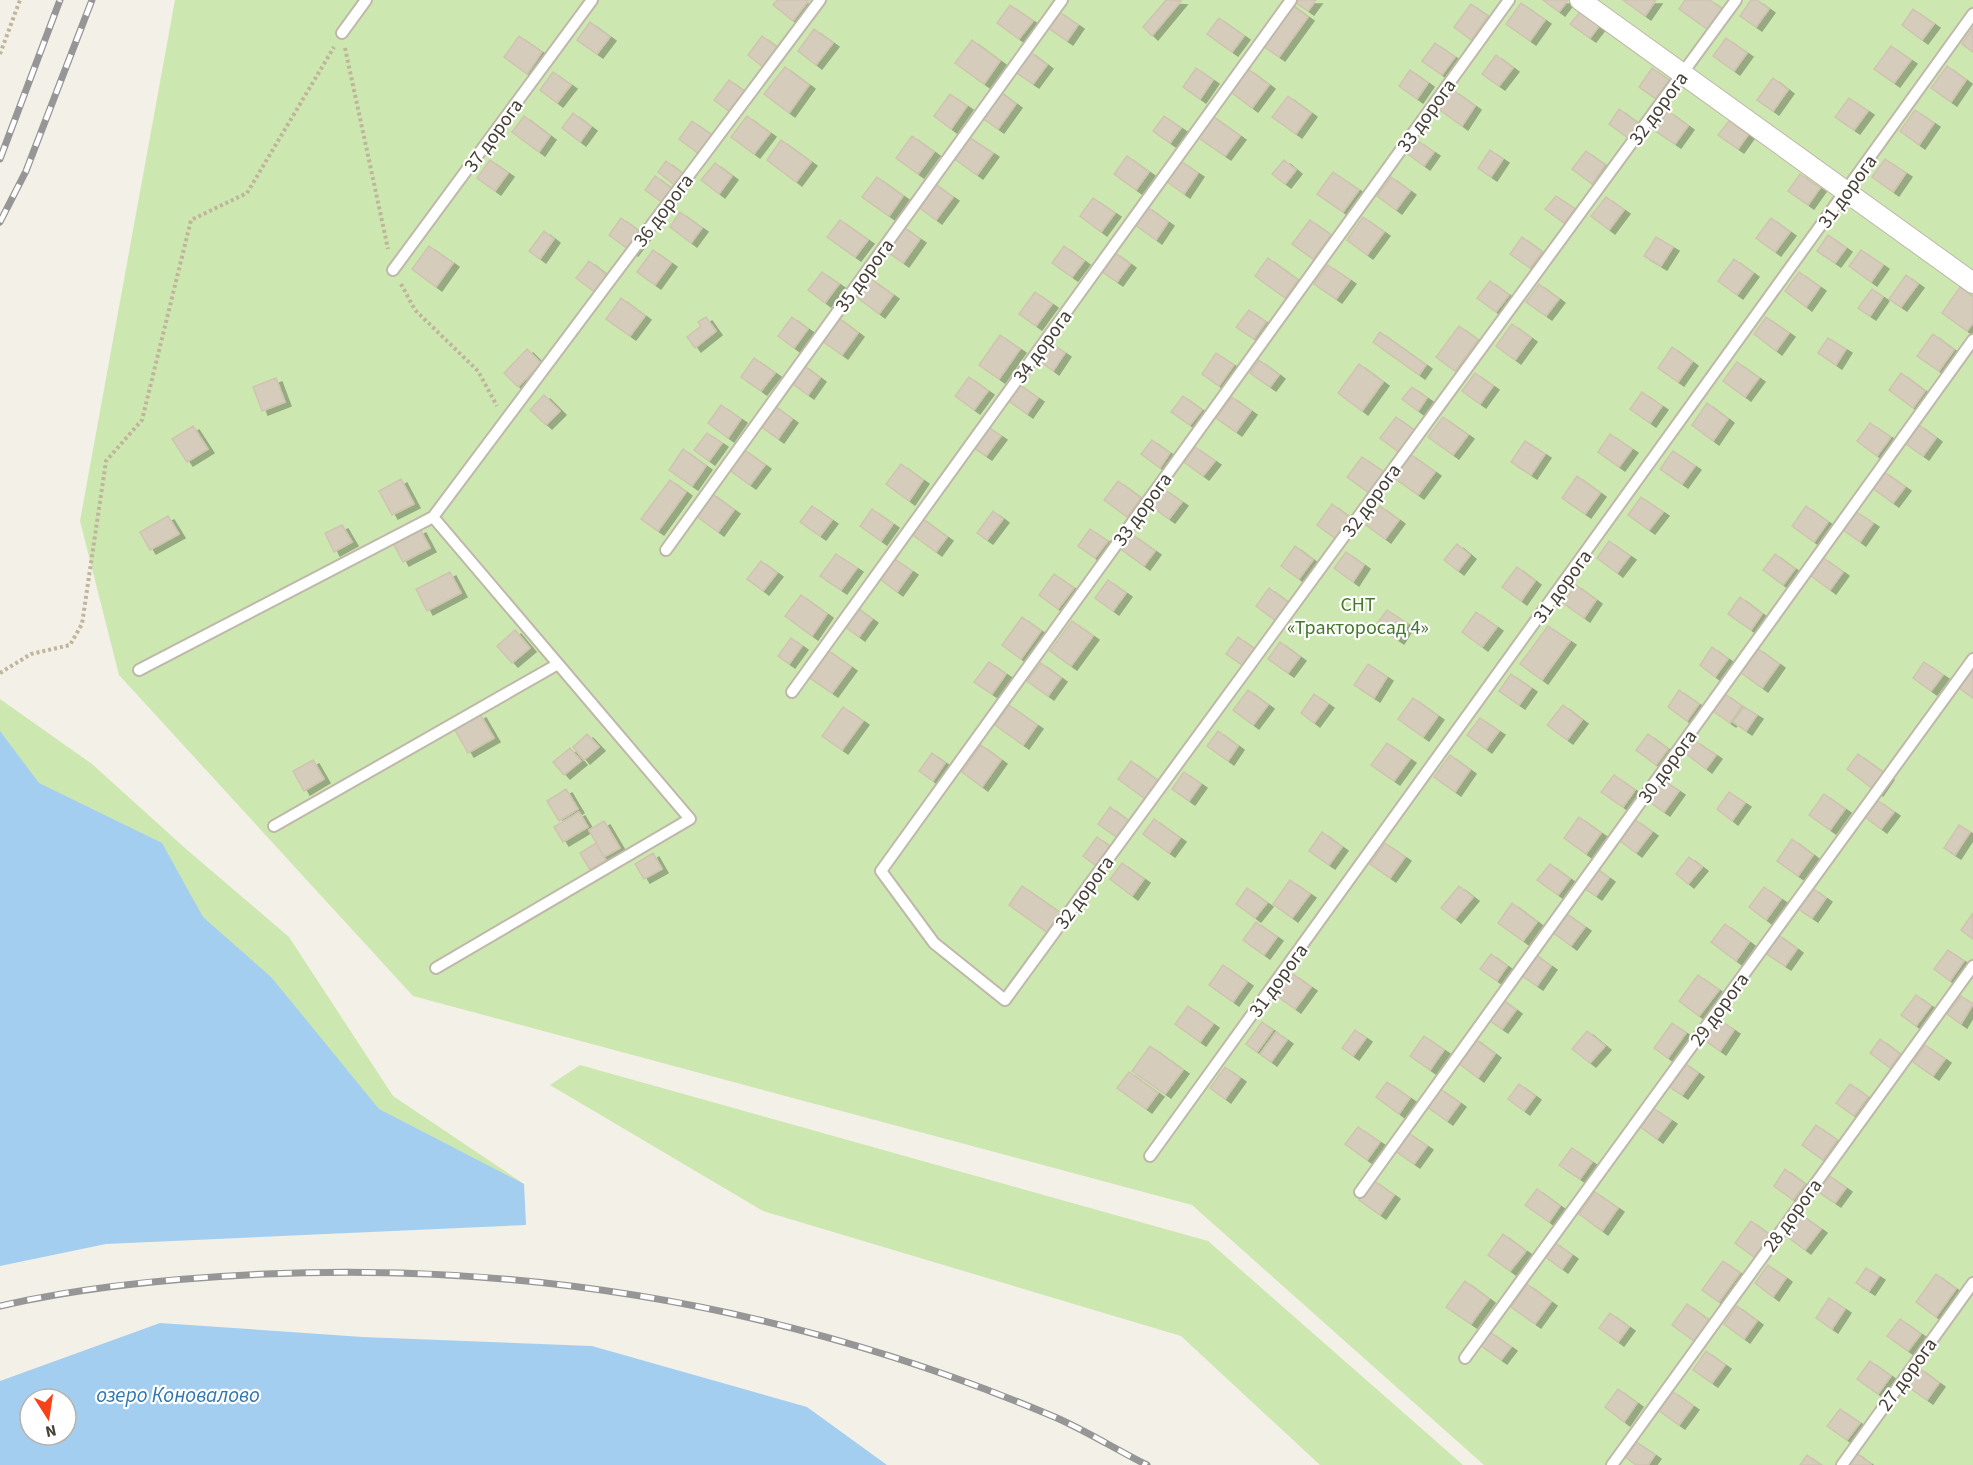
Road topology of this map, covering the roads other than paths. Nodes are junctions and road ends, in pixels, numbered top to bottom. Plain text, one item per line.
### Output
1 (366, 0) edge
2 (592, 0) edge
3 (820, 0) edge
4 (1062, 0) edge
5 (1292, 0) edge
6 (1509, 0) edge
7 (1580, 0) edge
8 (1736, 0) edge
9 (1973, 14) edge
10 (342, 33) road end
11 (1683, 74) junction
12 (1847, 192) junction
13 (393, 270) road end
14 (1973, 283) edge
15 (1973, 340) edge
16 (433, 517) junction
17 (666, 550) dead end
18 (1973, 659) edge
19 (558, 664) junction
20 (139, 670) dead end
21 (792, 692) dead end
22 (274, 826) dead end
23 (1973, 966) edge
24 (436, 968) dead end
25 (1005, 1000) joint
26 (1150, 1156) dead end
27 (1360, 1192) dead end
28 (1973, 1283) edge
29 (1465, 1358) dead end
30 (1612, 1465) edge
31 (1842, 1465) edge

1 - 10 lane
2 - 13 lane, 37 дорога
3 - 16 lane, 36 дорога
4 - 17 lane, 35 дорога
5 - 21 lane, 34 дорога
6 - 25 lane, 33 дорога
7 - 11 street
8 - 11 lane, 32 дорога
9 - 12 lane, 31 дорога
11 - 12 street
11 - 25 lane, 32 дорога
12 - 14 street
12 - 26 lane, 31 дорога
15 - 27 lane, 30 дорога
16 - 19 lane
16 - 20 lane
18 - 29 lane, 29 дорога
19 - 22 lane
19 - 24 lane
23 - 30 lane, 28 дорога
28 - 31 lane, 27 дорога

